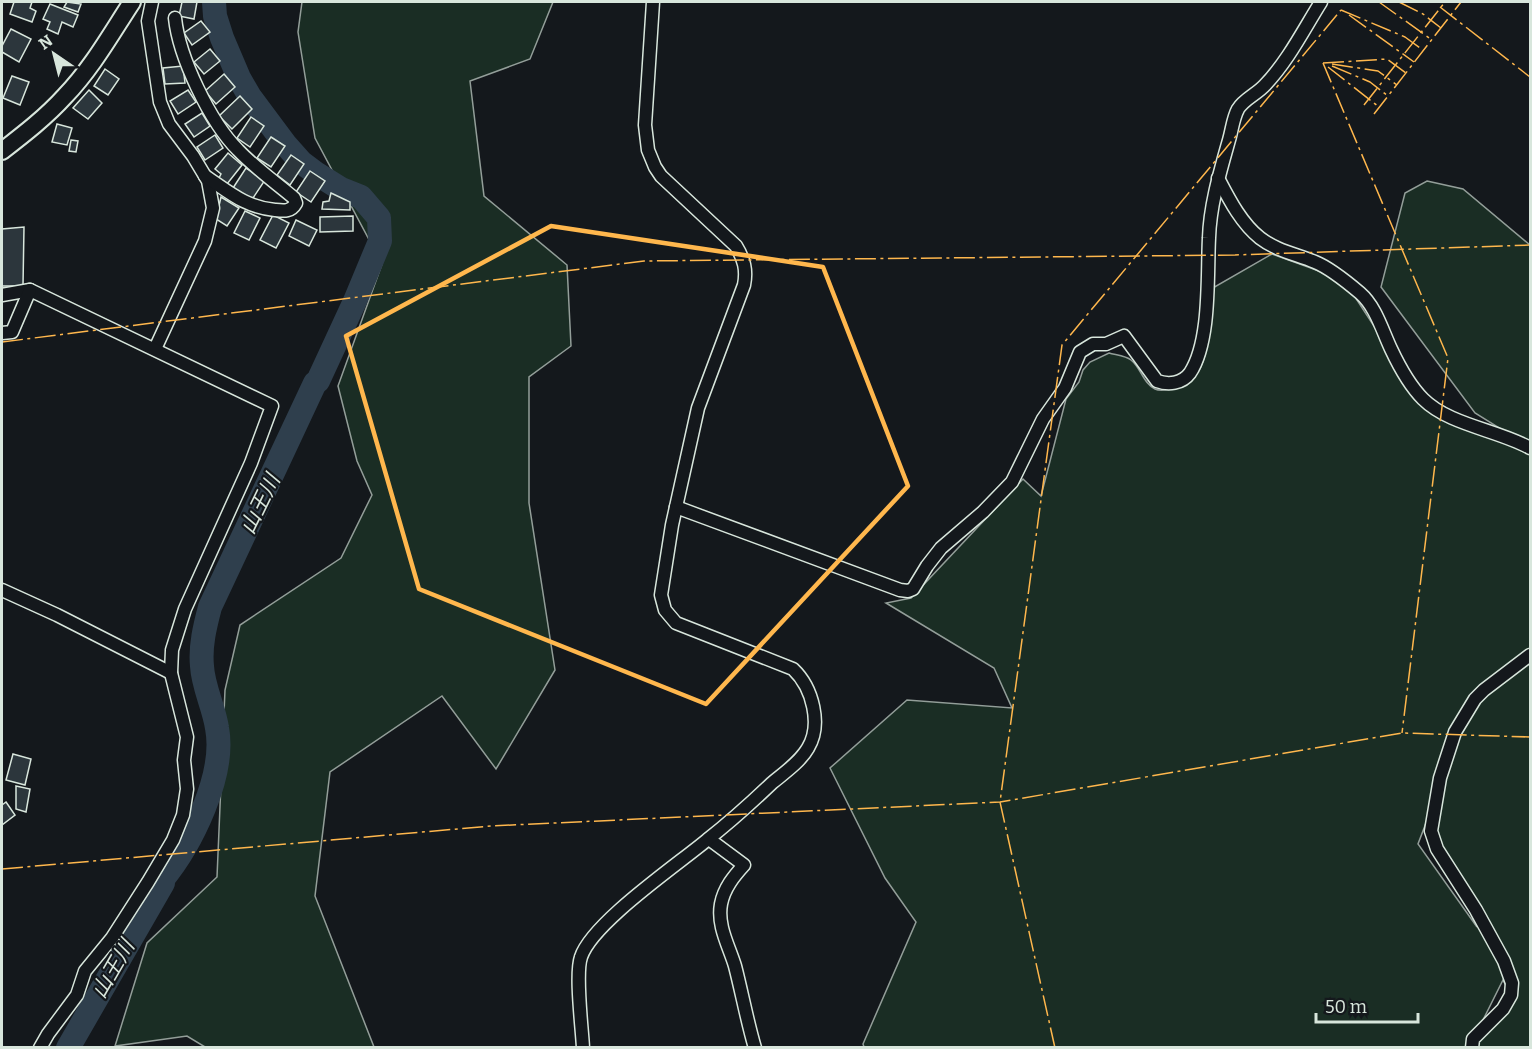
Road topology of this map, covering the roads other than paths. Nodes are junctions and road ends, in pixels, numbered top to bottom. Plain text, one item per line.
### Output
1 (132, 2) edge
2 (153, 2) edge
3 (653, 2) edge
4 (1321, 2) edge
5 (175, 18) dead end
6 (2, 151) edge
7 (204, 175) junction
8 (1218, 178) junction
9 (30, 290) junction
10 (2, 295) edge
11 (2, 333) edge
12 (155, 349) junction
13 (1530, 448) edge
14 (676, 507) junction
15 (2, 590) edge
16 (1530, 655) edge
17 (171, 673) junction
18 (709, 839) junction
19 (40, 1047) edge
20 (583, 1047) edge
21 (755, 1047) edge
22 (1472, 1047) edge

1 - 6 main road
2 - 7 street
3 - 14 street
4 - 8 street
5 - 7 street
7 - 12 street
8 - 13 street
8 - 14 street
9 - 10 street
9 - 11 street
9 - 12 street
12 - 17 street
14 - 18 street
15 - 17 street
16 - 22 street
17 - 19 street
18 - 20 street
18 - 21 street

